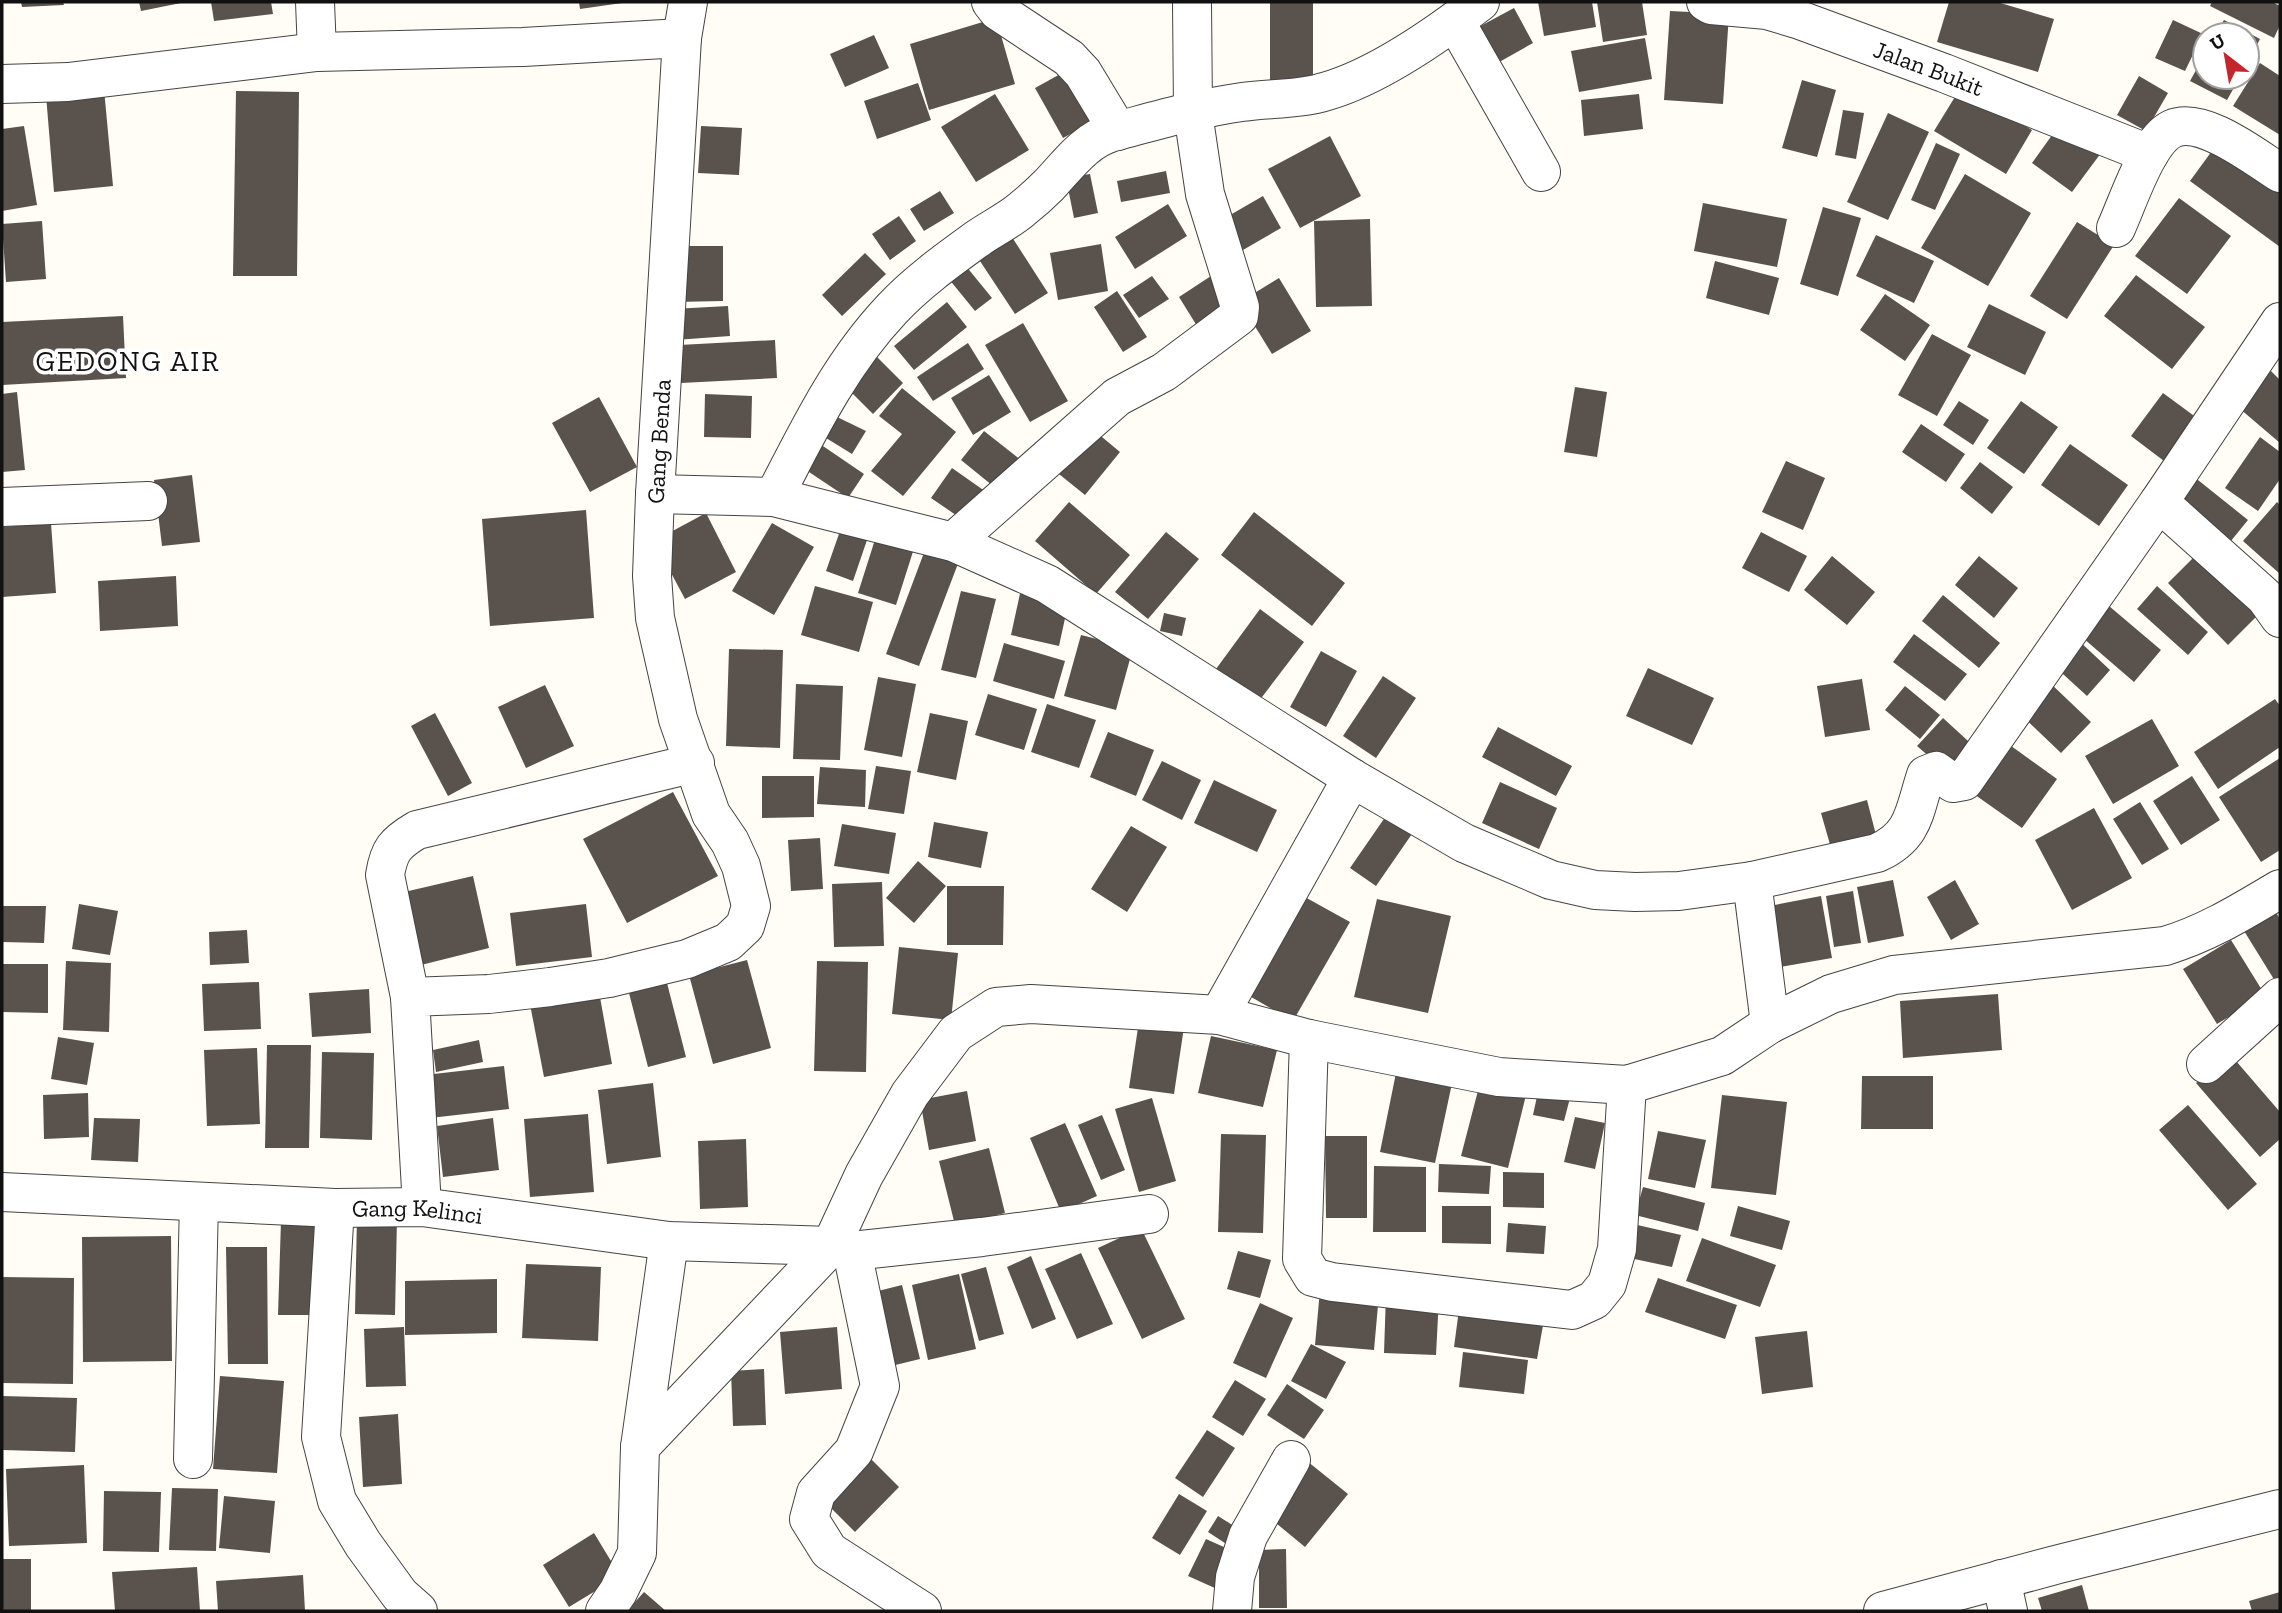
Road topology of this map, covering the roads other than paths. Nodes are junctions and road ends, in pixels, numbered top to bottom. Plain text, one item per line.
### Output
1 (315, 2) edge
2 (991, 2) edge
3 (1192, 2) edge
4 (1706, 2) edge
5 (1467, 11) edge
6 (685, 20) edge
7 (317, 52) junction
8 (2, 84) edge
9 (1193, 113) junction
10 (1118, 131) junction
11 (2149, 155) junction
12 (1541, 172) dead end
13 (2280, 173) edge
14 (2116, 228) dead end
15 (2280, 322) edge
16 (655, 494) junction
17 (774, 497) junction
18 (148, 501) dead end
19 (2159, 502) junction
20 (2, 507) edge
21 (953, 542) junction
22 (2280, 618) edge
23 (695, 763) junction
24 (1352, 778) junction
25 (1752, 881) junction
26 (2280, 889) edge
27 (410, 997) junction
28 (2280, 997) edge
29 (1219, 1015) junction
30 (1770, 1024) junction
31 (1309, 1039) junction
32 (2206, 1064) dead end
33 (1628, 1085) junction
34 (2, 1192) edge
35 (198, 1202) junction
36 (422, 1207) junction
37 (335, 1208) junction
38 (1149, 1214) dead end
39 (669, 1241) junction
40 (842, 1248) junction
41 (640, 1447) junction
42 (193, 1459) dead end
43 (1291, 1460) dead end
44 (2280, 1509) edge
45 (2004, 1595) edge
46 (418, 1611) edge
47 (605, 1611) edge
48 (922, 1611) edge
49 (1232, 1611) edge
50 (1883, 1611) edge

1 - 7 street
2 - 10 street
3 - 9 street
4 - 11 street, Jalan Bukit
5 - 9 street
5 - 12 street
6 - 7 street
6 - 16 street, Gang Benda
7 - 8 street
9 - 10 street
9 - 21 street
10 - 17 street
11 - 13 street
11 - 14 street
15 - 19 street
16 - 17 street
16 - 23 street, Gang Benda
17 - 21 street
18 - 20 street
19 - 22 street
19 - 25 street
21 - 24 street
23 - 27 street
23 - 27 street, Gang Benda
24 - 25 street
24 - 29 street
25 - 30 street
26 - 30 street
27 - 36 street
28 - 32 street
29 - 31 street
29 - 40 street
30 - 33 street
31 - 33 street
31 - 33 street
34 - 35 street, Gang Kelinci
35 - 37 street, Gang Kelinci
35 - 42 street
36 - 37 street, Gang Kelinci
36 - 39 street, Gang Kelinci
37 - 46 street
38 - 40 street, Gang Kelinci
39 - 40 street, Gang Kelinci
39 - 41 street
40 - 41 street
40 - 48 street
41 - 47 street
43 - 49 street
44 - 45 street
45 - 50 street

